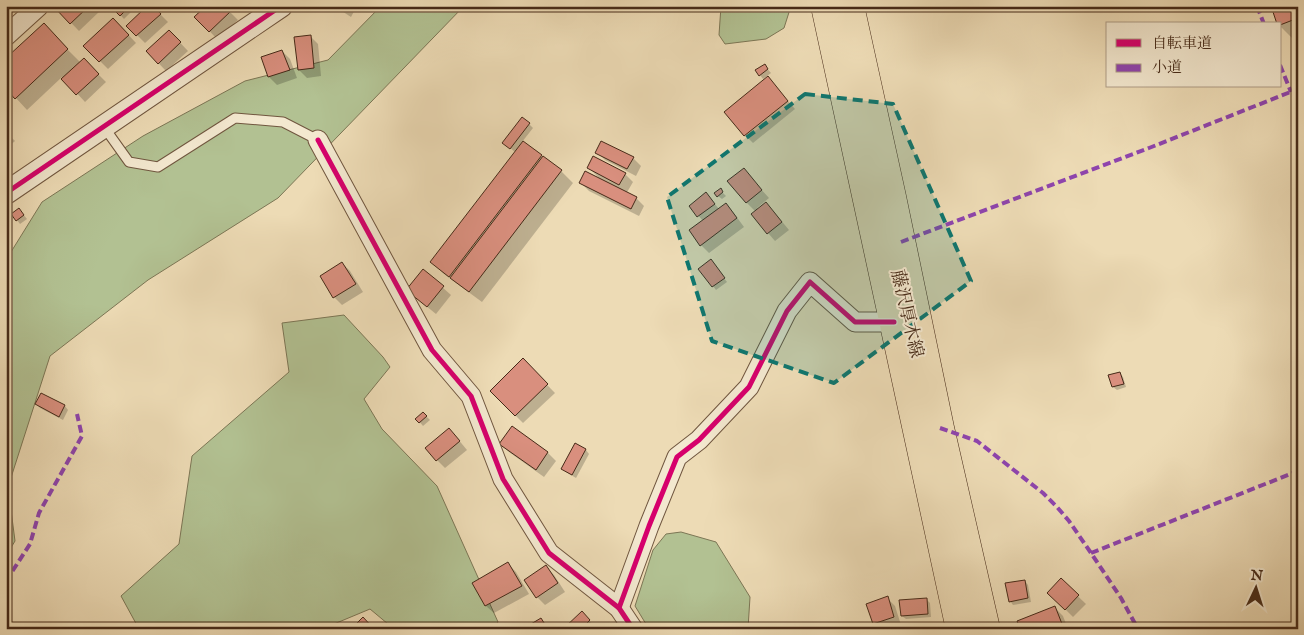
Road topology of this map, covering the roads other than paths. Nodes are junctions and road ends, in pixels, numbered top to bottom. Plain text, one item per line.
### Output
1 (39, 6) edge
2 (281, 6) edge
3 (825, 6) edge
4 (850, 6) edge
5 (6, 36) edge
6 (104, 127) junction
7 (318, 140) joint
8 (6, 193) edge
9 (894, 322) junction
10 (619, 608) junction
11 (633, 629) edge
12 (960, 629) edge
13 (986, 629) edge

1 - 5 street
2 - 6 street
3 - 9 main road, 藤沢厚木線
4 - 13 main road, 藤沢厚木線
6 - 7 lane
6 - 8 street
7 - 10 street
9 - 10 street
9 - 12 main road, 藤沢厚木線
10 - 11 street

